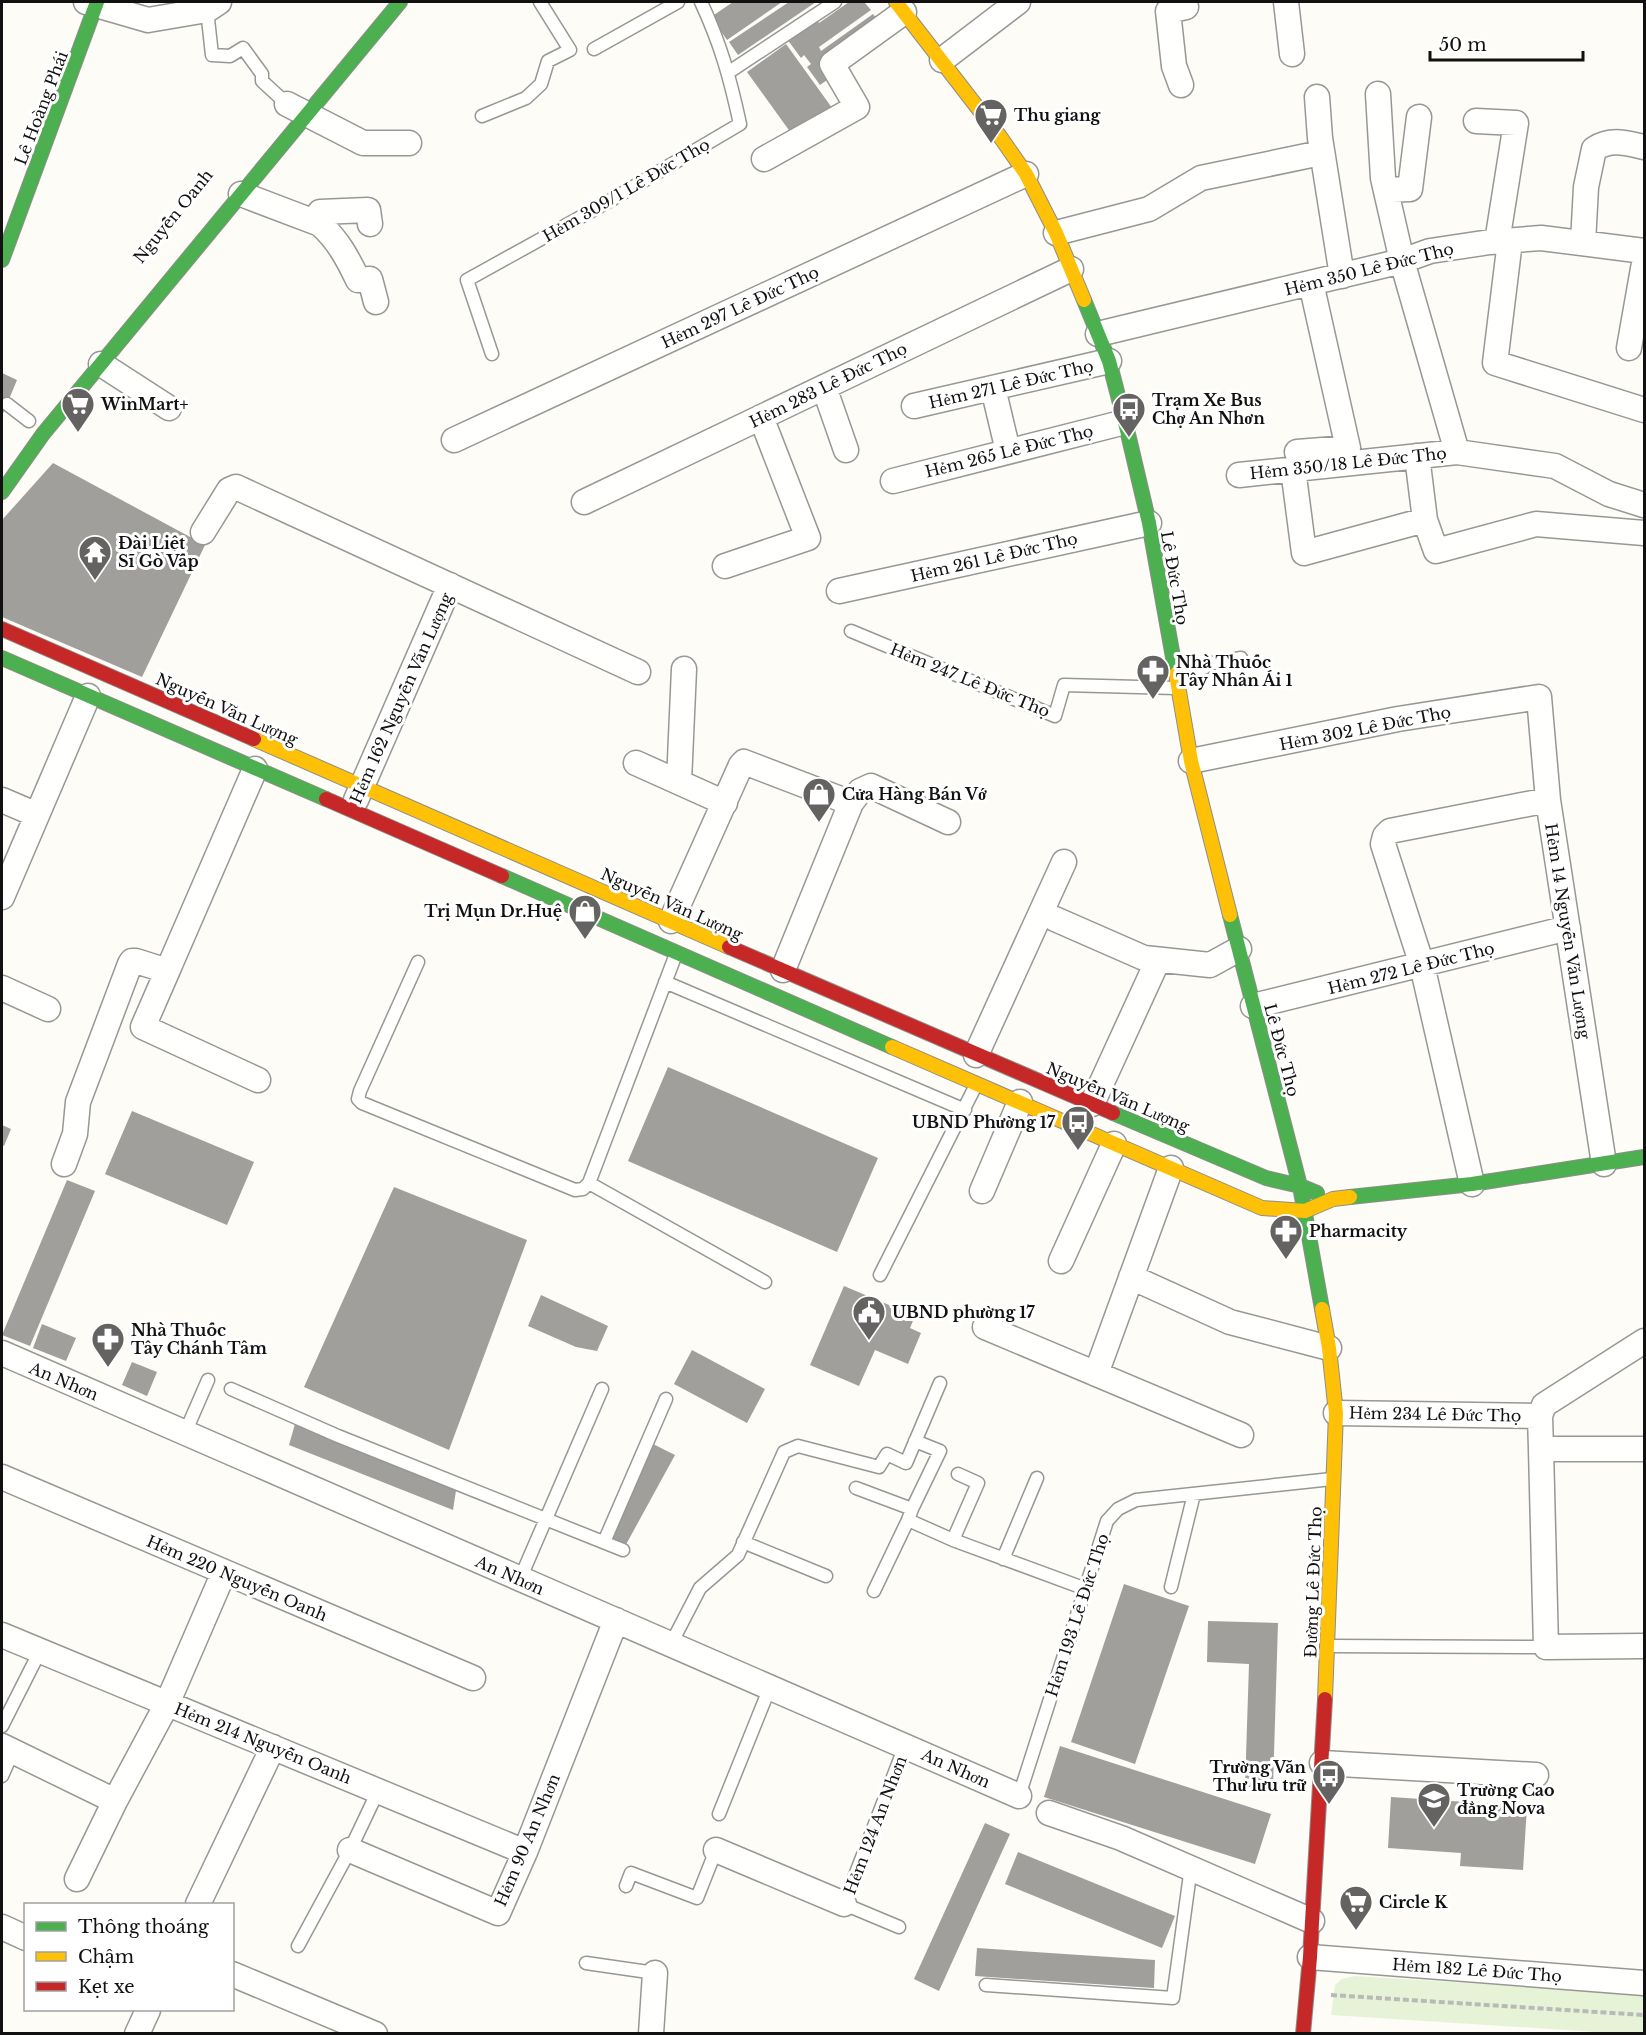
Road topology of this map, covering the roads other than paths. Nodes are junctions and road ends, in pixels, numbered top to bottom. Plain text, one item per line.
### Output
1 (400, 2) edge
2 (540, 2) edge
3 (678, 2) edge
4 (700, 2) edge
5 (835, 2) edge
6 (1018, 2) edge
7 (1185, 2) edge
8 (1287, 2) edge
9 (93, 3) edge
10 (213, 6) edge
11 (899, 7) edge
12 (594, 49) dead end
13 (1292, 54) dead end
14 (942, 60) junction
15 (729, 72) junction
16 (1181, 85) dead end
17 (1378, 94) dead end
18 (1317, 97) dead end
19 (292, 106) junction
20 (482, 116) dead end
21 (1419, 117) dead end
22 (1476, 122) dead end
23 (409, 143) dead end
24 (1644, 147) edge
25 (1316, 154) dead end
26 (764, 159) dead end
27 (1026, 174) junction
28 (1386, 190) junction
29 (241, 194) junction
30 (313, 221) junction
31 (370, 224) dead end
32 (1056, 232) junction
33 (1504, 241) junction
34 (1583, 243) junction
35 (1644, 251) edge
36 (2, 260) edge
37 (1402, 261) junction
38 (1644, 262) edge
39 (1071, 269) junction
40 (1342, 276) junction
41 (1311, 283) junction
42 (376, 302) dead end
43 (1098, 334) junction
44 (1629, 348) dead end
45 (492, 354) dead end
46 (1108, 361) junction
47 (100, 364) junction
48 (824, 387) junction
49 (993, 388) junction
50 (7, 404) dead end
51 (914, 406) dead end
52 (169, 408) dead end
53 (1644, 410) edge
54 (761, 417) junction
55 (29, 421) dead end
56 (1125, 422) junction
57 (454, 440) dead end
58 (846, 450) dead end
59 (1008, 451) junction
60 (1457, 452) junction
61 (1417, 456) junction
62 (1295, 460) junction
63 (1239, 475) dead end
64 (893, 481) dead end
65 (5, 486) edge
66 (584, 502) dead end
67 (1644, 505) edge
68 (1425, 520) junction
69 (1149, 524) junction
70 (203, 532) dead end
71 (1644, 533) edge
72 (725, 566) dead end
73 (450, 585) junction
74 (839, 591) dead end
75 (2, 628) edge
76 (851, 631) dead end
77 (2, 658) edge
78 (1241, 658) dead end
79 (684, 669) dead end
80 (1173, 669) junction
81 (638, 672) dead end
82 (1177, 688) junction
83 (88, 696) junction
84 (1539, 697) joint
85 (1191, 761) junction
86 (636, 763) dead end
87 (255, 768) junction
88 (679, 782) junction
89 (363, 787) junction
90 (2, 800) edge
91 (1548, 800) junction
92 (724, 802) junction
93 (851, 803) junction
94 (351, 811) junction
95 (37, 816) junction
96 (948, 822) dead end
97 (1064, 862) dead end
98 (2, 897) edge
99 (1055, 919) dead end
100 (1568, 928) junction
101 (679, 936) junction
102 (1239, 949) junction
103 (1158, 960) junction
104 (418, 962) dead end
105 (170, 965) junction
106 (1422, 965) junction
107 (783, 970) junction
108 (665, 982) junction
109 (2, 988) edge
110 (1253, 1006) junction
111 (48, 1009) dead end
112 (981, 1068) junction
113 (258, 1080) dead end
114 (1020, 1102) junction
115 (1092, 1104) junction
116 (965, 1110) junction
117 (1114, 1144) junction
118 (1644, 1157) edge
119 (64, 1164) dead end
120 (1604, 1164) junction
121 (1171, 1168) junction
122 (589, 1184) junction
123 (1472, 1184) junction
124 (1300, 1186) junction
125 (982, 1191) dead end
126 (1333, 1199) junction
127 (1305, 1211) junction
128 (1061, 1261) dead end
129 (880, 1275) dead end
130 (1131, 1277) junction
131 (765, 1282) dead end
132 (985, 1327) dead end
133 (1644, 1341) edge
134 (1329, 1348) junction
135 (2, 1353) edge
136 (1096, 1374) junction
137 (208, 1380) dead end
138 (940, 1383) dead end
139 (231, 1389) dead end
140 (602, 1389) dead end
141 (666, 1399) dead end
142 (1336, 1413) junction
143 (1540, 1416) junction
144 (185, 1433) junction
145 (1241, 1435) dead end
146 (915, 1441) junction
147 (1541, 1449) junction
148 (1644, 1449) edge
149 (958, 1474) dead end
150 (2, 1477) edge
151 (1037, 1478) dead end
152 (1333, 1479) junction
153 (856, 1488) dead end
154 (1194, 1494) junction
155 (910, 1515) junction
156 (546, 1519) junction
157 (953, 1540) junction
158 (604, 1542) junction
159 (743, 1542) junction
160 (623, 1550) dead end
161 (1003, 1559) junction
162 (224, 1572) junction
163 (826, 1576) dead end
164 (520, 1579) junction
165 (1171, 1587) dead end
166 (1086, 1589) junction
167 (874, 1591) dead end
168 (616, 1620) junction
169 (2, 1635) edge
170 (671, 1644) junction
171 (1328, 1646) junction
172 (1644, 1646) edge
173 (1546, 1647) junction
174 (39, 1650) junction
175 (473, 1678) dead end
176 (770, 1688) junction
177 (167, 1704) junction
178 (2, 1726) edge
179 (905, 1746) junction
180 (273, 1747) junction
181 (7, 1749) edge
182 (1322, 1763) junction
183 (1536, 1775) dead end
184 (2, 1776) edge
185 (378, 1791) junction
186 (1019, 1796) joint
187 (115, 1801) junction
188 (1050, 1813) dead end
189 (719, 1814) dead end
190 (716, 1850) joint
191 (350, 1851) junction
192 (525, 1852) junction
193 (1191, 1867) junction
194 (77, 1879) dead end
195 (626, 1886) dead end
196 (199, 1903) edge
197 (844, 1904) junction
198 (1312, 1921) junction
199 (2, 1927) edge
200 (899, 1927) dead end
201 (24, 1937) edge
202 (298, 1946) dead end
203 (1310, 1957) junction
204 (586, 1963) dead end
205 (655, 1973) joint
206 (234, 1975) edge
207 (1644, 1983) edge
208 (986, 1985) dead end
209 (148, 2011) edge
210 (137, 2034) edge
211 (375, 2034) edge
212 (651, 2034) edge
213 (1303, 2034) edge

1 - 19 street
2 - 20 lane
3 - 12 lane
4 - 15 lane, Hẻm 309/1 Lê Đức Thọ
5 - 15 lane
6 - 14 street
7 - 16 street
8 - 13 street
9 - 10 street
9 - 36 street, Lê Hoàng Phái
10 - 19 lane
11 - 14 street, Lê Đức Thọ
11 - 26 street
14 - 27 street, Lê Đức Thọ
15 - 45 lane, Hẻm 309/1 Lê Đức Thọ
17 - 28 street, Hẻm 350/18 Lê Đức Thọ
18 - 40 street
19 - 23 street
19 - 29 street
21 - 28 street
22 - 33 street
24 - 34 street
25 - 32 street
27 - 32 street, Lê Đức Thọ
27 - 57 street, Hẻm 297 Lê Đức Thọ
28 - 37 street, Hẻm 350/18 Lê Đức Thọ
29 - 30 street
29 - 47 street
30 - 31 street
30 - 42 street
32 - 39 street, Lê Đức Thọ
33 - 34 street, Hẻm 350 Lê Đức Thọ
33 - 37 street, Hẻm 350 Lê Đức Thọ
33 - 53 street
34 - 35 street, Hẻm 350 Lê Đức Thọ
37 - 40 street, Hẻm 350 Lê Đức Thọ
37 - 60 street, Hẻm 350/18 Lê Đức Thọ
38 - 44 street
39 - 43 street, Lê Đức Thọ
39 - 48 street, Hẻm 283 Lê Đức Thọ
40 - 41 street, Hẻm 350 Lê Đức Thọ
41 - 43 street, Hẻm 350 Lê Đức Thọ
41 - 62 street
43 - 46 street, Lê Đức Thọ
46 - 49 street, Hẻm 271 Lê Đức Thọ
46 - 56 street, Lê Đức Thọ
47 - 52 street
47 - 65 street
48 - 54 street, Hẻm 283 Lê Đức Thọ
48 - 58 street
49 - 51 street, Hẻm 271 Lê Đức Thọ
49 - 59 street
50 - 55 lane
54 - 66 street, Hẻm 283 Lê Đức Thọ
54 - 72 street
56 - 59 street, Hẻm 265 Lê Đức Thọ
56 - 69 street, Lê Đức Thọ
59 - 64 street, Hẻm 265 Lê Đức Thọ
60 - 61 street, Hẻm 350/18 Lê Đức Thọ
60 - 67 street, Hẻm 350/18 Lê Đức Thọ
61 - 62 street, Hẻm 350/18 Lê Đức Thọ
61 - 68 street
62 - 63 street, Hẻm 350/18 Lê Đức Thọ
62 - 68 street
68 - 71 street
69 - 74 street, Hẻm 261 Lê Đức Thọ
69 - 80 street, Lê Đức Thọ
70 - 73 street, Hẻm 162 Nguyễn Văn Lượng
73 - 81 street, Hẻm 162 Nguyễn Văn Lượng
73 - 89 street, Hẻm 162 Nguyễn Văn Lượng
75 - 89 street, Nguyễn Văn Lượng
76 - 82 lane, Hẻm 247 Lê Đức Thọ
77 - 83 street, Nguyễn Văn Lượng
78 - 80 lane
79 - 88 street
80 - 82 street, Lê Đức Thọ
82 - 85 street, Lê Đức Thọ
83 - 87 street, Nguyễn Văn Lượng
83 - 95 street
84 - 85 street, Hẻm 302 Lê Đức Thọ
84 - 91 street, Hẻm 14 Nguyễn Văn Lượng
85 - 102 street, Lê Đức Thọ
86 - 88 street
87 - 94 street, Nguyễn Văn Lượng
87 - 105 street
88 - 92 street
89 - 94 street, Hẻm 162 Nguyễn Văn Lượng
89 - 101 street, Nguyễn Văn Lượng
90 - 95 street
91 - 100 street, Hẻm 14 Nguyễn Văn Lượng
91 - 106 street
92 - 93 street
92 - 101 street
93 - 96 street
93 - 107 street
94 - 101 street, Nguyễn Văn Lượng
95 - 98 street
97 - 112 street
99 - 103 street
100 - 106 street, Hẻm 272 Lê Đức Thọ
100 - 120 street, Hẻm 14 Nguyễn Văn Lượng
101 - 107 street, Nguyễn Văn Lượng
101 - 108 lane
101 - 112 street, Nguyễn Văn Lượng
102 - 103 street
102 - 110 street, Lê Đức Thọ
103 - 115 street
104 - 122 lane
105 - 113 street
105 - 119 street
106 - 110 street, Hẻm 272 Lê Đức Thọ
106 - 123 street
107 - 112 street, Nguyễn Văn Lượng
108 - 116 lane
108 - 122 lane
109 - 111 street
110 - 124 street, Lê Đức Thọ
112 - 114 street, Nguyễn Văn Lượng
112 - 115 street, Nguyễn Văn Lượng
112 - 116 lane
114 - 117 street, Nguyễn Văn Lượng
114 - 125 street
115 - 124 street, Nguyễn Văn Lượng
116 - 129 lane
117 - 121 street, Nguyễn Văn Lượng
117 - 128 street
118 - 120 street, Nguyễn Văn Lượng
120 - 123 street, Nguyễn Văn Lượng
121 - 127 street, Nguyễn Văn Lượng
121 - 130 street
122 - 131 lane
123 - 126 street, Nguyễn Văn Lượng
124 - 126 street, Nguyễn Văn Lượng
124 - 127 street, Lê Đức Thọ
126 - 127 street, Nguyễn Văn Lượng
127 - 134 street, Đường Lê Đức Thọ
130 - 134 street
130 - 136 street
132 - 136 street
133 - 143 street
134 - 142 street, Đường Lê Đức Thọ
135 - 144 street, An Nhơn
136 - 145 street
137 - 144 lane
138 - 146 lane
139 - 156 lane
140 - 156 lane
141 - 158 lane
142 - 143 street, Hẻm 234 Lê Đức Thọ
142 - 152 street, Đường Lê Đức Thọ
143 - 147 street, Hẻm 234 Lê Đức Thọ
144 - 164 street, An Nhơn
146 - 155 lane
146 - 159 lane
147 - 148 street
147 - 173 street, Hẻm 234 Lê Đức Thọ
149 - 157 lane
150 - 162 street, Hẻm 220 Nguyễn Oanh
151 - 161 lane
152 - 154 lane, Hẻm 193 Lê Đức Thọ
152 - 171 street, Đường Lê Đức Thọ
153 - 155 lane
154 - 165 lane
154 - 166 lane, Hẻm 193 Lê Đức Thọ
155 - 157 lane
155 - 167 lane
156 - 158 lane
156 - 164 lane
157 - 161 lane
158 - 160 lane
159 - 163 lane
159 - 170 lane
161 - 166 lane
162 - 175 street, Hẻm 220 Nguyễn Oanh
162 - 177 street
164 - 168 street, An Nhơn
166 - 186 lane, Hẻm 193 Lê Đức Thọ
168 - 170 street, An Nhơn
168 - 192 street, Hẻm 90 An Nhơn
169 - 174 street, Hẻm 214 Nguyễn Oanh
170 - 176 street, An Nhơn
171 - 173 lane
171 - 182 street, Đường Lê Đức Thọ
172 - 173 street
174 - 177 street, Hẻm 214 Nguyễn Oanh
174 - 178 lane
176 - 179 street, An Nhơn
176 - 189 lane
177 - 180 street, Hẻm 214 Nguyễn Oanh
177 - 187 street
179 - 186 street, An Nhơn
179 - 197 lane, Hẻm 124 An Nhơn
180 - 185 street, Hẻm 214 Nguyễn Oanh
180 - 196 street
181 - 184 lane
181 - 187 street
182 - 183 street
182 - 198 street, Đường Lê Đức Thọ
185 - 191 lane
185 - 192 street, Hẻm 214 Nguyễn Oanh
187 - 194 street
188 - 193 street
190 - 195 lane, Hẻm 124 An Nhơn
190 - 197 street, Hẻm 124 An Nhơn
191 - 192 street, Hẻm 90 An Nhơn
191 - 202 lane
193 - 198 street
193 - 208 lane
197 - 200 lane, Hẻm 124 An Nhơn
198 - 203 street, Đường Lê Đức Thọ
199 - 201 street
203 - 207 street, Hẻm 182 Lê Đức Thọ
203 - 213 street
204 - 205 lane
205 - 212 street
206 - 211 street
209 - 210 street

